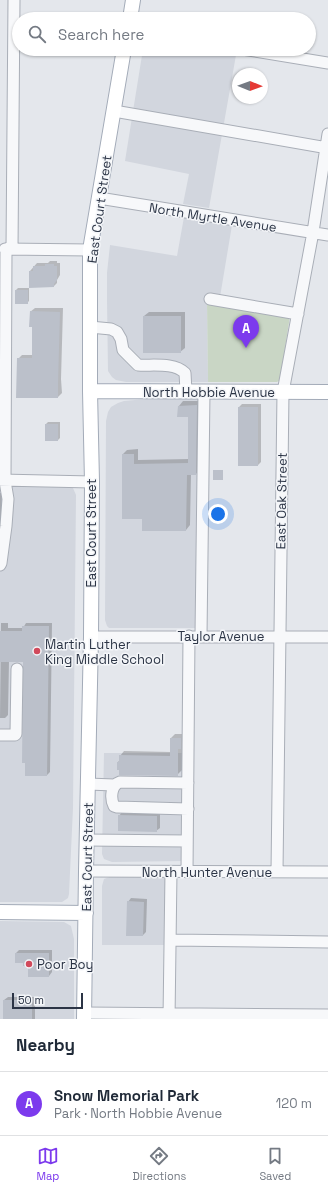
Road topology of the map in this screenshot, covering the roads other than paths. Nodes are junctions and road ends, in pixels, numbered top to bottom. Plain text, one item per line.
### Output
1 (14, 0) edge
2 (133, 0) edge
3 (14, 12) edge
4 (131, 12) edge
5 (12, 56) edge
6 (123, 56) edge
7 (285, 56) edge
8 (328, 63) edge
9 (114, 111) junction
10 (328, 134) edge
11 (327, 148) edge
12 (99, 198) junction
13 (313, 232) junction
14 (328, 235) edge
15 (6, 249) edge
16 (90, 250) junction
17 (210, 299) dead end
18 (298, 314) junction
19 (90, 328) junction
20 (90, 391) junction
21 (186, 391) junction
22 (204, 392) junction
23 (283, 392) junction
24 (328, 392) edge
25 (2, 481) edge
26 (92, 482) junction
27 (0, 565) edge
28 (189, 636) junction
29 (201, 636) junction
30 (279, 636) junction
31 (328, 636) edge
32 (91, 637) junction
33 (17, 669) dead end
34 (0, 735) edge
35 (188, 783) junction
36 (88, 784) junction
37 (114, 785) junction
38 (188, 809) junction
39 (86, 840) junction
40 (187, 841) junction
41 (86, 872) junction
42 (170, 872) junction
43 (187, 872) junction
44 (276, 872) junction
45 (328, 872) edge
46 (0, 912) edge
47 (86, 913) junction
48 (170, 940) junction
49 (328, 942) edge
50 (328, 1015) edge
51 (84, 1016) edge
52 (114, 1016) edge
53 (169, 1016) edge

1 - 3 street
2 - 4 main road
5 - 15 street
6 - 9 main road, East Court Street
7 - 8 street
9 - 11 street
9 - 12 main road, East Court Street
10 - 11 street, East Oak Street
11 - 13 street, East Oak Street
12 - 13 street, North Myrtle Avenue
12 - 16 main road, East Court Street
13 - 14 street, North Myrtle Avenue
13 - 18 street, East Oak Street
15 - 16 street
15 - 25 street
16 - 19 main road, East Court Street
17 - 18 street
18 - 23 street, East Oak Street
19 - 20 main road, East Court Street
19 - 21 street
20 - 21 main road, North Hobbie Avenue
20 - 26 main road, East Court Street
21 - 22 main road, North Hobbie Avenue
22 - 23 main road, North Hobbie Avenue
22 - 29 street
23 - 24 main road, North Hobbie Avenue
23 - 30 street, East Oak Street
25 - 26 street
25 - 27 street
26 - 32 main road, East Court Street
28 - 29 street, Taylor Avenue
28 - 32 street, Taylor Avenue
28 - 35 street
29 - 30 street, Taylor Avenue
30 - 31 street, Taylor Avenue
30 - 44 street, East Oak Street
32 - 36 main road, East Court Street
33 - 34 street
35 - 37 street
35 - 38 street
36 - 37 street
36 - 39 main road, East Court Street
37 - 38 street
38 - 40 street
39 - 40 street
39 - 41 main road, East Court Street
40 - 43 street
41 - 42 street, North Hunter Avenue
41 - 47 main road, East Court Street
42 - 43 street, North Hunter Avenue
42 - 48 street
43 - 44 street, North Hunter Avenue
44 - 45 street, North Hunter Avenue
46 - 47 main road
47 - 51 main road, East Court Street
48 - 49 street
48 - 53 street
50 - 53 street
51 - 52 street
52 - 53 street

